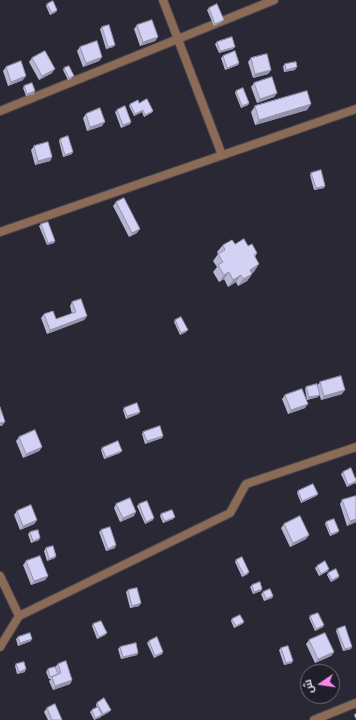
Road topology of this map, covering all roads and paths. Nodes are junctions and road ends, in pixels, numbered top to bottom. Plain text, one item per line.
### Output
1 (163, 0) edge
2 (274, 0) edge
3 (177, 39) junction
4 (356, 109) edge
5 (0, 111) edge
6 (222, 155) junction
7 (0, 232) edge
8 (356, 447) edge
9 (0, 576) edge
10 (19, 616) junction
11 (0, 647) edge
12 (356, 703) edge
13 (314, 720) edge

1 - 3 street
2 - 3 street
3 - 5 street
3 - 6 street
4 - 6 street
6 - 7 street
8 - 10 street
9 - 10 street
10 - 11 street
12 - 13 street

